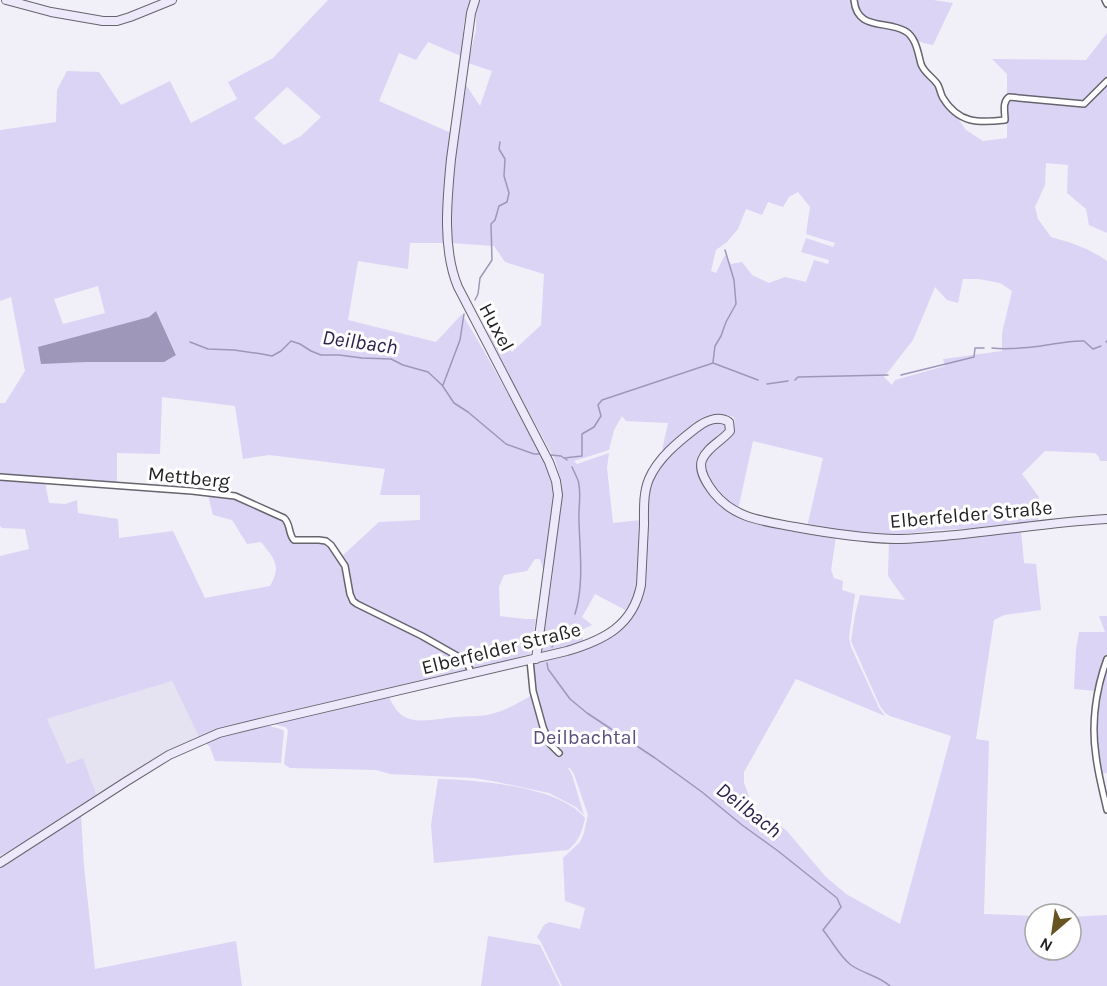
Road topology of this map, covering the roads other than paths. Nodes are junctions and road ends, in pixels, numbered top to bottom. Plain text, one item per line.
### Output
1 (6, 0) edge
2 (172, 0) edge
3 (475, 0) edge
4 (854, 0) edge
5 (1107, 81) edge
6 (0, 477) edge
7 (1107, 519) edge
8 (1107, 659) edge
9 (533, 660) junction
10 (472, 674) junction
11 (559, 753) dead end
12 (1107, 810) edge
13 (0, 862) edge

1 - 2 main road
3 - 9 main road, Huxel
4 - 5 street
6 - 10 street, Mettberg
7 - 9 main road, Elberfelder Straße
8 - 12 street
9 - 10 main road, Elberfelder Straße
9 - 11 street
10 - 13 main road, Elberfelder Straße

